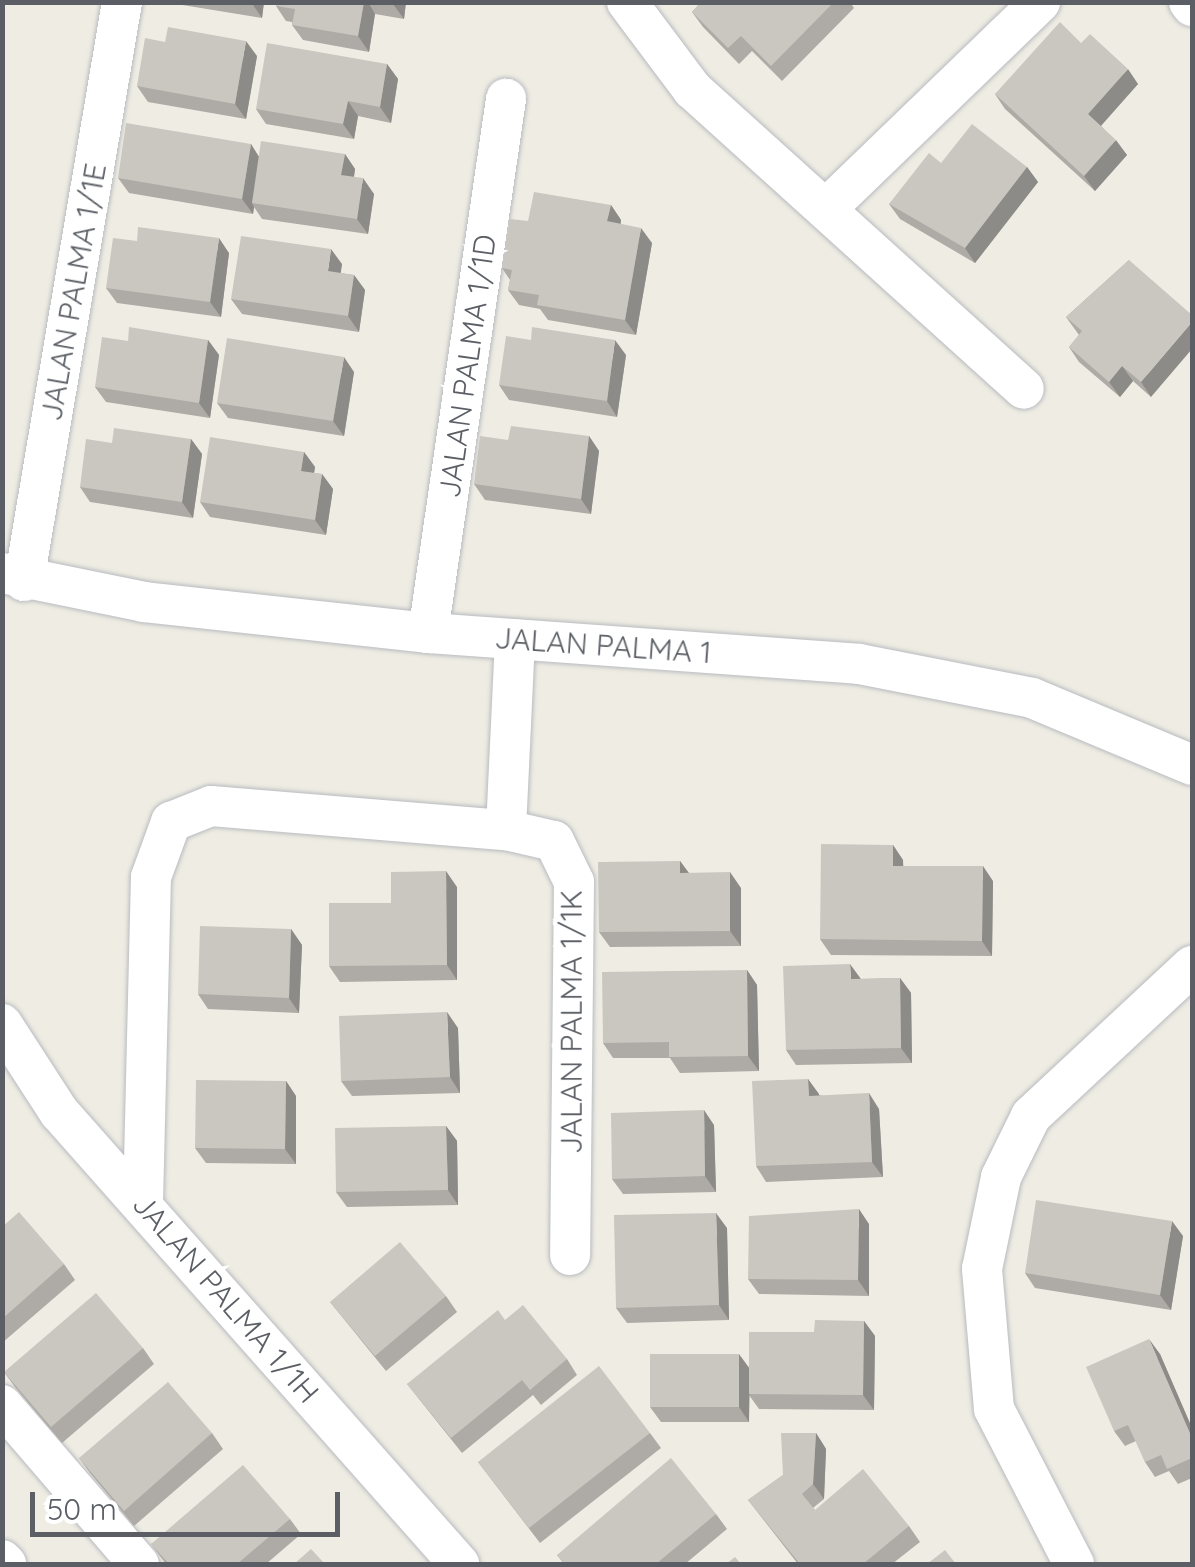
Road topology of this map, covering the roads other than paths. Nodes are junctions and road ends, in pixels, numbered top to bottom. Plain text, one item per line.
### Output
1 (122, 2) edge
2 (627, 2) edge
3 (1040, 2) edge
4 (506, 99) dead end
5 (828, 207) junction
6 (1024, 389) dead end
7 (13, 577) edge
8 (428, 633) junction
9 (515, 639) junction
10 (1192, 765) edge
11 (506, 830) junction
12 (1192, 966) edge
13 (2, 1024) edge
14 (143, 1203) junction
15 (570, 1255) dead end
16 (2, 1405) edge
17 (138, 1564) edge
18 (459, 1564) edge
19 (1074, 1564) edge

1 - 7 street, JALAN PALMA 1/1E
2 - 5 street
3 - 5 street
4 - 8 street, JALAN PALMA 1/1D
5 - 6 street
7 - 8 street, JALAN PALMA 1
8 - 9 street, JALAN PALMA 1
9 - 10 street, JALAN PALMA 1
9 - 11 street
11 - 14 street, JALAN PALMA 1/1K
11 - 15 street, JALAN PALMA 1/1K
12 - 19 street
13 - 14 street, JALAN PALMA 1/1H
14 - 18 street, JALAN PALMA 1/1H
16 - 17 street

